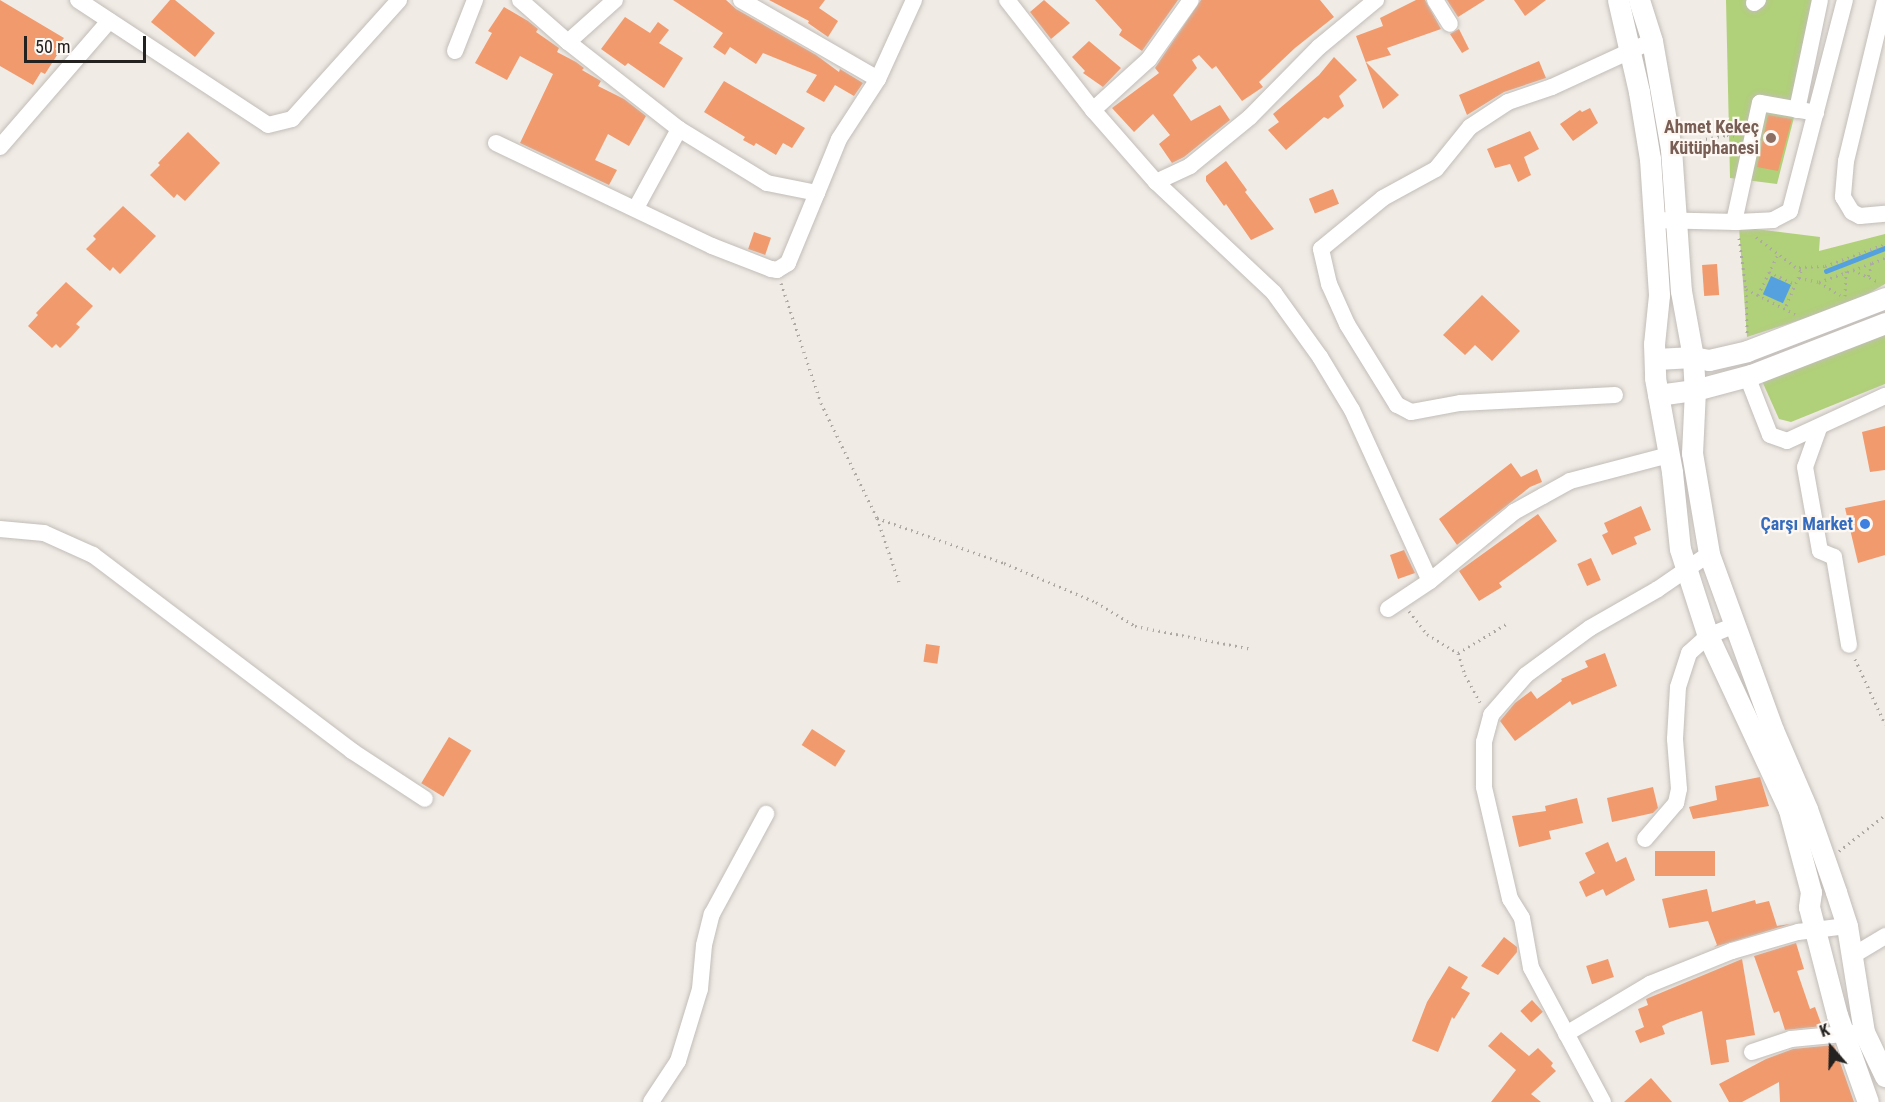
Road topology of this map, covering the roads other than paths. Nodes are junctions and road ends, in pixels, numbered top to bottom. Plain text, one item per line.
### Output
1 (78, 0) edge
2 (399, 0) edge
3 (475, 0) edge
4 (520, 0) edge
5 (615, 0) edge
6 (914, 0) edge
7 (1007, 0) edge
8 (1191, 0) edge
9 (1376, 0) edge
10 (1435, 0) edge
11 (1618, 0) edge
12 (1639, 0) edge
13 (1820, 0) edge
14 (1845, 0) edge
15 (1885, 0) edge
16 (746, 1) edge
17 (109, 21) junction
18 (1450, 24) dead end
19 (1652, 41) junction
20 (568, 42) junction
21 (455, 51) dead end
22 (1628, 52) junction
23 (878, 79) junction
24 (1093, 110) junction
25 (1797, 110) junction
26 (1816, 113) junction
27 (679, 129) junction
28 (496, 143) dead end
29 (0, 147) edge
30 (1156, 182) junction
31 (817, 193) junction
32 (636, 208) junction
33 (1885, 214) edge
34 (1653, 220) junction
35 (1678, 220) junction
36 (1736, 222) junction
37 (1885, 298) edge
38 (1885, 323) edge
39 (1693, 357) junction
40 (1656, 359) junction
41 (1747, 376) junction
42 (1695, 390) junction
43 (1615, 395) dead end
44 (1658, 395) junction
45 (1885, 396) edge
46 (1819, 428) junction
47 (1669, 455) junction
48 (0, 529) edge
49 (1709, 554) junction
50 (1686, 570) junction
51 (1430, 581) junction
52 (1395, 605) road end
53 (1734, 625) junction
54 (1708, 636) junction
55 (1849, 645) road end
56 (424, 799) dead end
57 (766, 814) dead end
58 (1645, 839) dead end
59 (1847, 926) junction
60 (1816, 929) junction
61 (1885, 936) edge
62 (1852, 956) junction
63 (1864, 1032) junction
64 (1566, 1034) junction
65 (1843, 1034) junction
66 (1752, 1052) dead end
67 (1884, 1071) edge
68 (651, 1102) edge
69 (1603, 1102) edge
70 (1868, 1102) edge

1 - 17 street
2 - 17 street
3 - 21 street
4 - 20 street
5 - 20 street
6 - 23 street
7 - 24 street
8 - 24 street
9 - 30 street
10 - 18 street
11 - 22 main road
12 - 19 main road
13 - 25 street
14 - 26 street
15 - 33 street
16 - 23 street
17 - 29 street
19 - 22 street
19 - 35 main road
20 - 27 street
22 - 34 main road
22 - 43 street
23 - 31 street
24 - 30 street
25 - 26 street
25 - 36 street
26 - 36 street
27 - 31 street
27 - 32 street
28 - 32 street
30 - 51 street
31 - 32 street
34 - 35 street
34 - 40 main road
35 - 36 street
35 - 39 main road
37 - 39 main road
38 - 41 main road
39 - 40 main road
39 - 42 main road
40 - 44 main road
41 - 42 main road
41 - 46 street
42 - 44 main road
42 - 49 main road
44 - 47 main road
45 - 46 street
46 - 55 street
47 - 50 main road
47 - 51 street
48 - 56 street
49 - 50 street
49 - 53 main road
50 - 54 main road
50 - 64 street
51 - 52 street
53 - 54 street
53 - 59 main road
54 - 58 street
54 - 60 main road
57 - 68 street
59 - 60 street
59 - 62 main road
60 - 64 street
60 - 65 main road
61 - 62 street
62 - 63 main road
63 - 65 street
63 - 67 main road
64 - 69 street
65 - 66 street
65 - 70 main road

